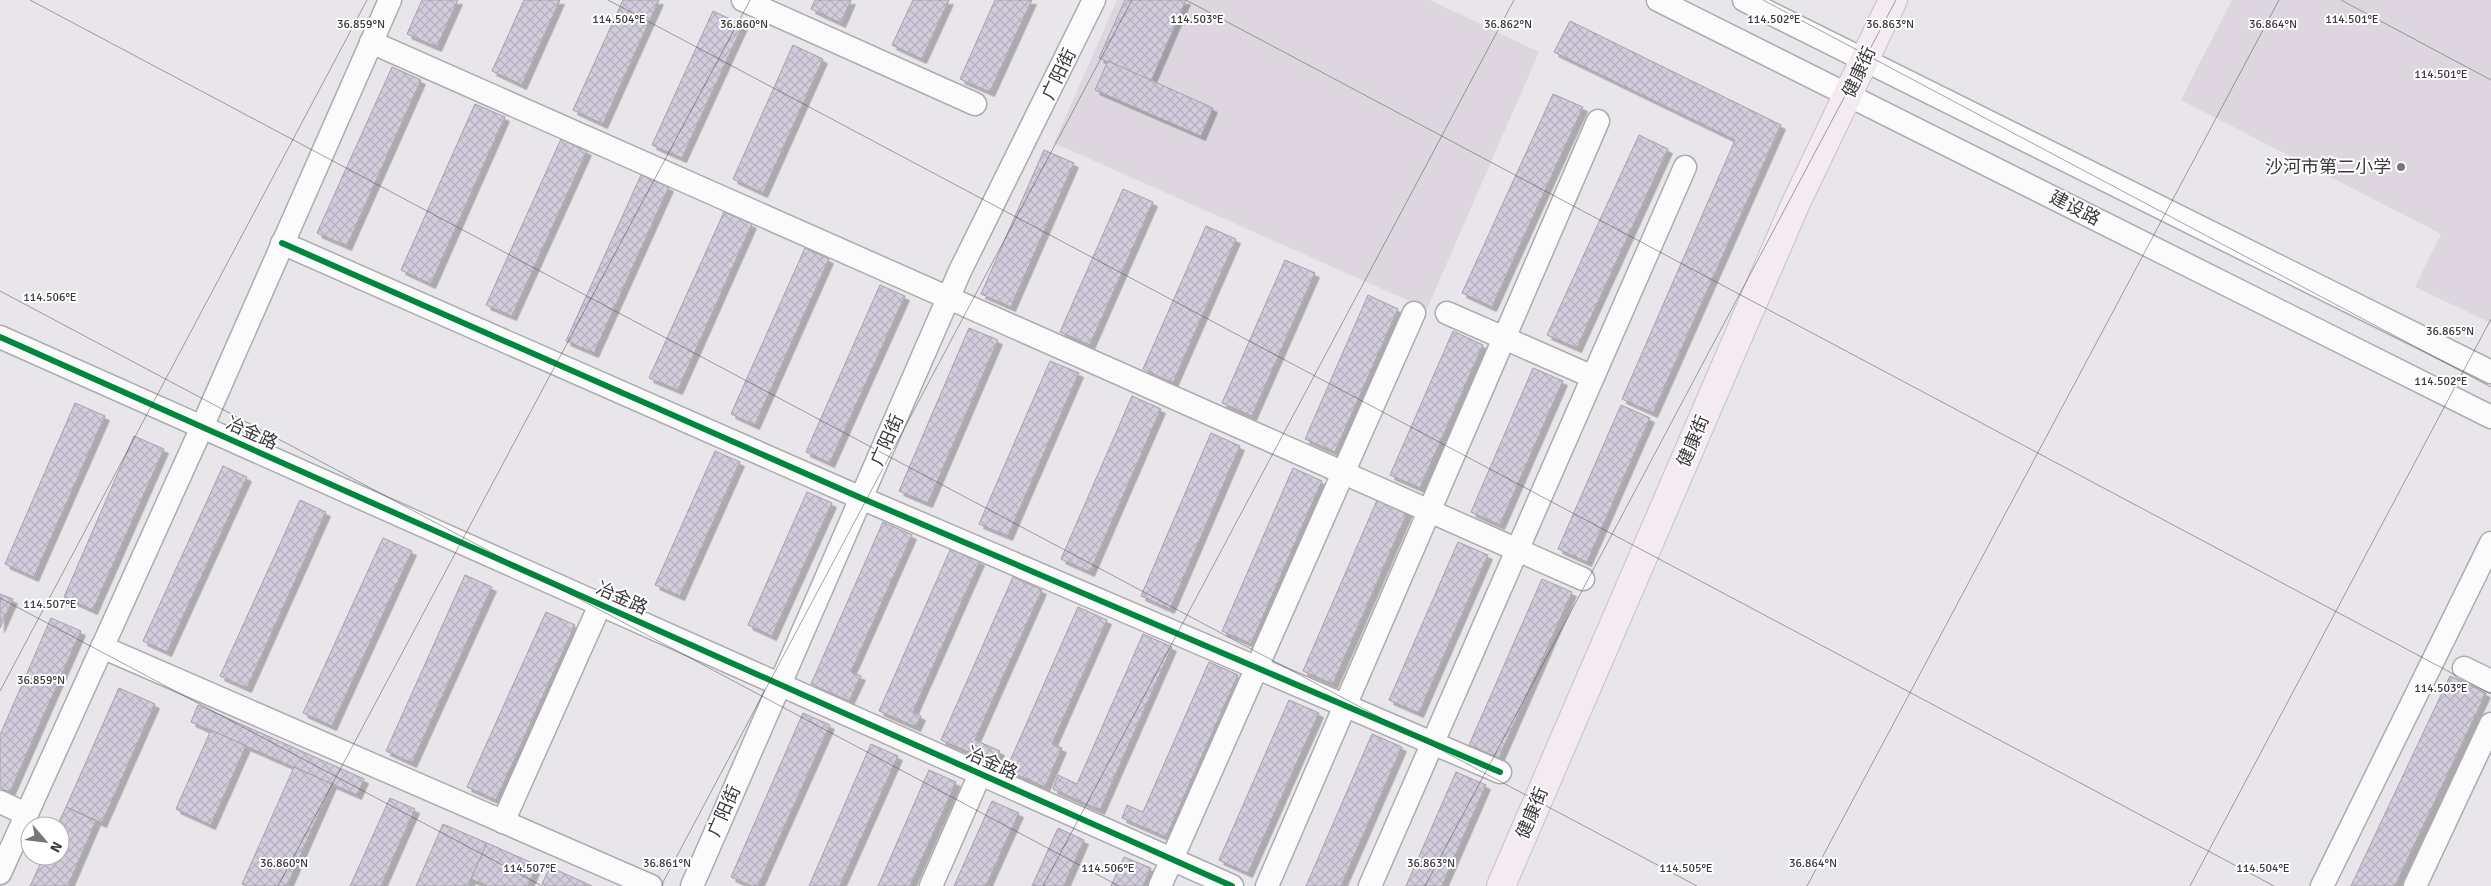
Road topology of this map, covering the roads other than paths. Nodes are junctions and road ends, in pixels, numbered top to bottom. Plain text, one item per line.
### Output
1 (390, 0) edge
2 (743, 0) edge
3 (1094, 0) edge
4 (1658, 0) edge
5 (1744, 0) edge
6 (1893, 0) edge
7 (371, 42) junction
8 (1864, 60) junction
9 (1848, 94) junction
10 (975, 104) dead end
11 (1598, 121) dead end
12 (1685, 167) dead end
13 (282, 242) junction
14 (948, 298) junction
15 (1414, 313) dead end
16 (1447, 313) dead end
17 (0, 338) edge
18 (1504, 338) junction
19 (2491, 372) edge
20 (1593, 377) junction
21 (2491, 417) edge
22 (202, 427) junction
23 (1343, 473) junction
24 (861, 498) junction
25 (1429, 511) junction
26 (2491, 543) edge
27 (1518, 550) junction
28 (1583, 578) dead end
29 (600, 605) junction
30 (102, 648) junction
31 (1257, 668) junction
32 (2464, 668) dead end
33 (2491, 681) edge
34 (780, 685) junction
35 (1345, 706) junction
36 (2491, 724) edge
37 (1433, 743) junction
38 (1500, 772) dead end
39 (980, 774) junction
40 (0, 802) edge
41 (26, 814) junction
42 (503, 822) junction
43 (1172, 860) junction
44 (0, 873) edge
45 (697, 884) edge
46 (651, 886) edge
47 (931, 886) edge
48 (1160, 886) edge
49 (1232, 886) edge
50 (1267, 886) edge
51 (1370, 886) edge
52 (1501, 886) edge
53 (2322, 886) edge
54 (2415, 886) edge

1 - 7 street
2 - 10 street
3 - 14 street, 广阳街
4 - 9 street, 建设路
5 - 8 street
6 - 8 main road, 健康街
7 - 13 street
7 - 14 street
8 - 9 main road, 健康街
8 - 19 street
9 - 21 street, 建设路
9 - 52 main road, 健康街
11 - 18 street
12 - 20 street
13 - 22 street
13 - 24 street
14 - 23 street
14 - 24 street, 广阳街
15 - 23 street
16 - 18 street
17 - 22 street, 冶金路
18 - 20 street
18 - 25 street
20 - 27 street
22 - 29 street, 冶金路
22 - 30 street
23 - 25 street
23 - 31 street
24 - 31 street
24 - 34 street, 广阳街
25 - 27 street
25 - 35 street
26 - 53 street
27 - 28 street
27 - 37 street
29 - 34 street, 冶金路
29 - 42 street
30 - 41 street
30 - 42 street
31 - 35 street
31 - 43 street
32 - 33 street
34 - 39 street, 冶金路
34 - 45 street, 广阳街
35 - 37 street
35 - 50 street
36 - 54 street
37 - 38 street
37 - 51 street
39 - 43 street, 冶金路
39 - 47 street
40 - 41 street
41 - 44 street
42 - 46 street
43 - 48 street
43 - 49 street, 冶金路

